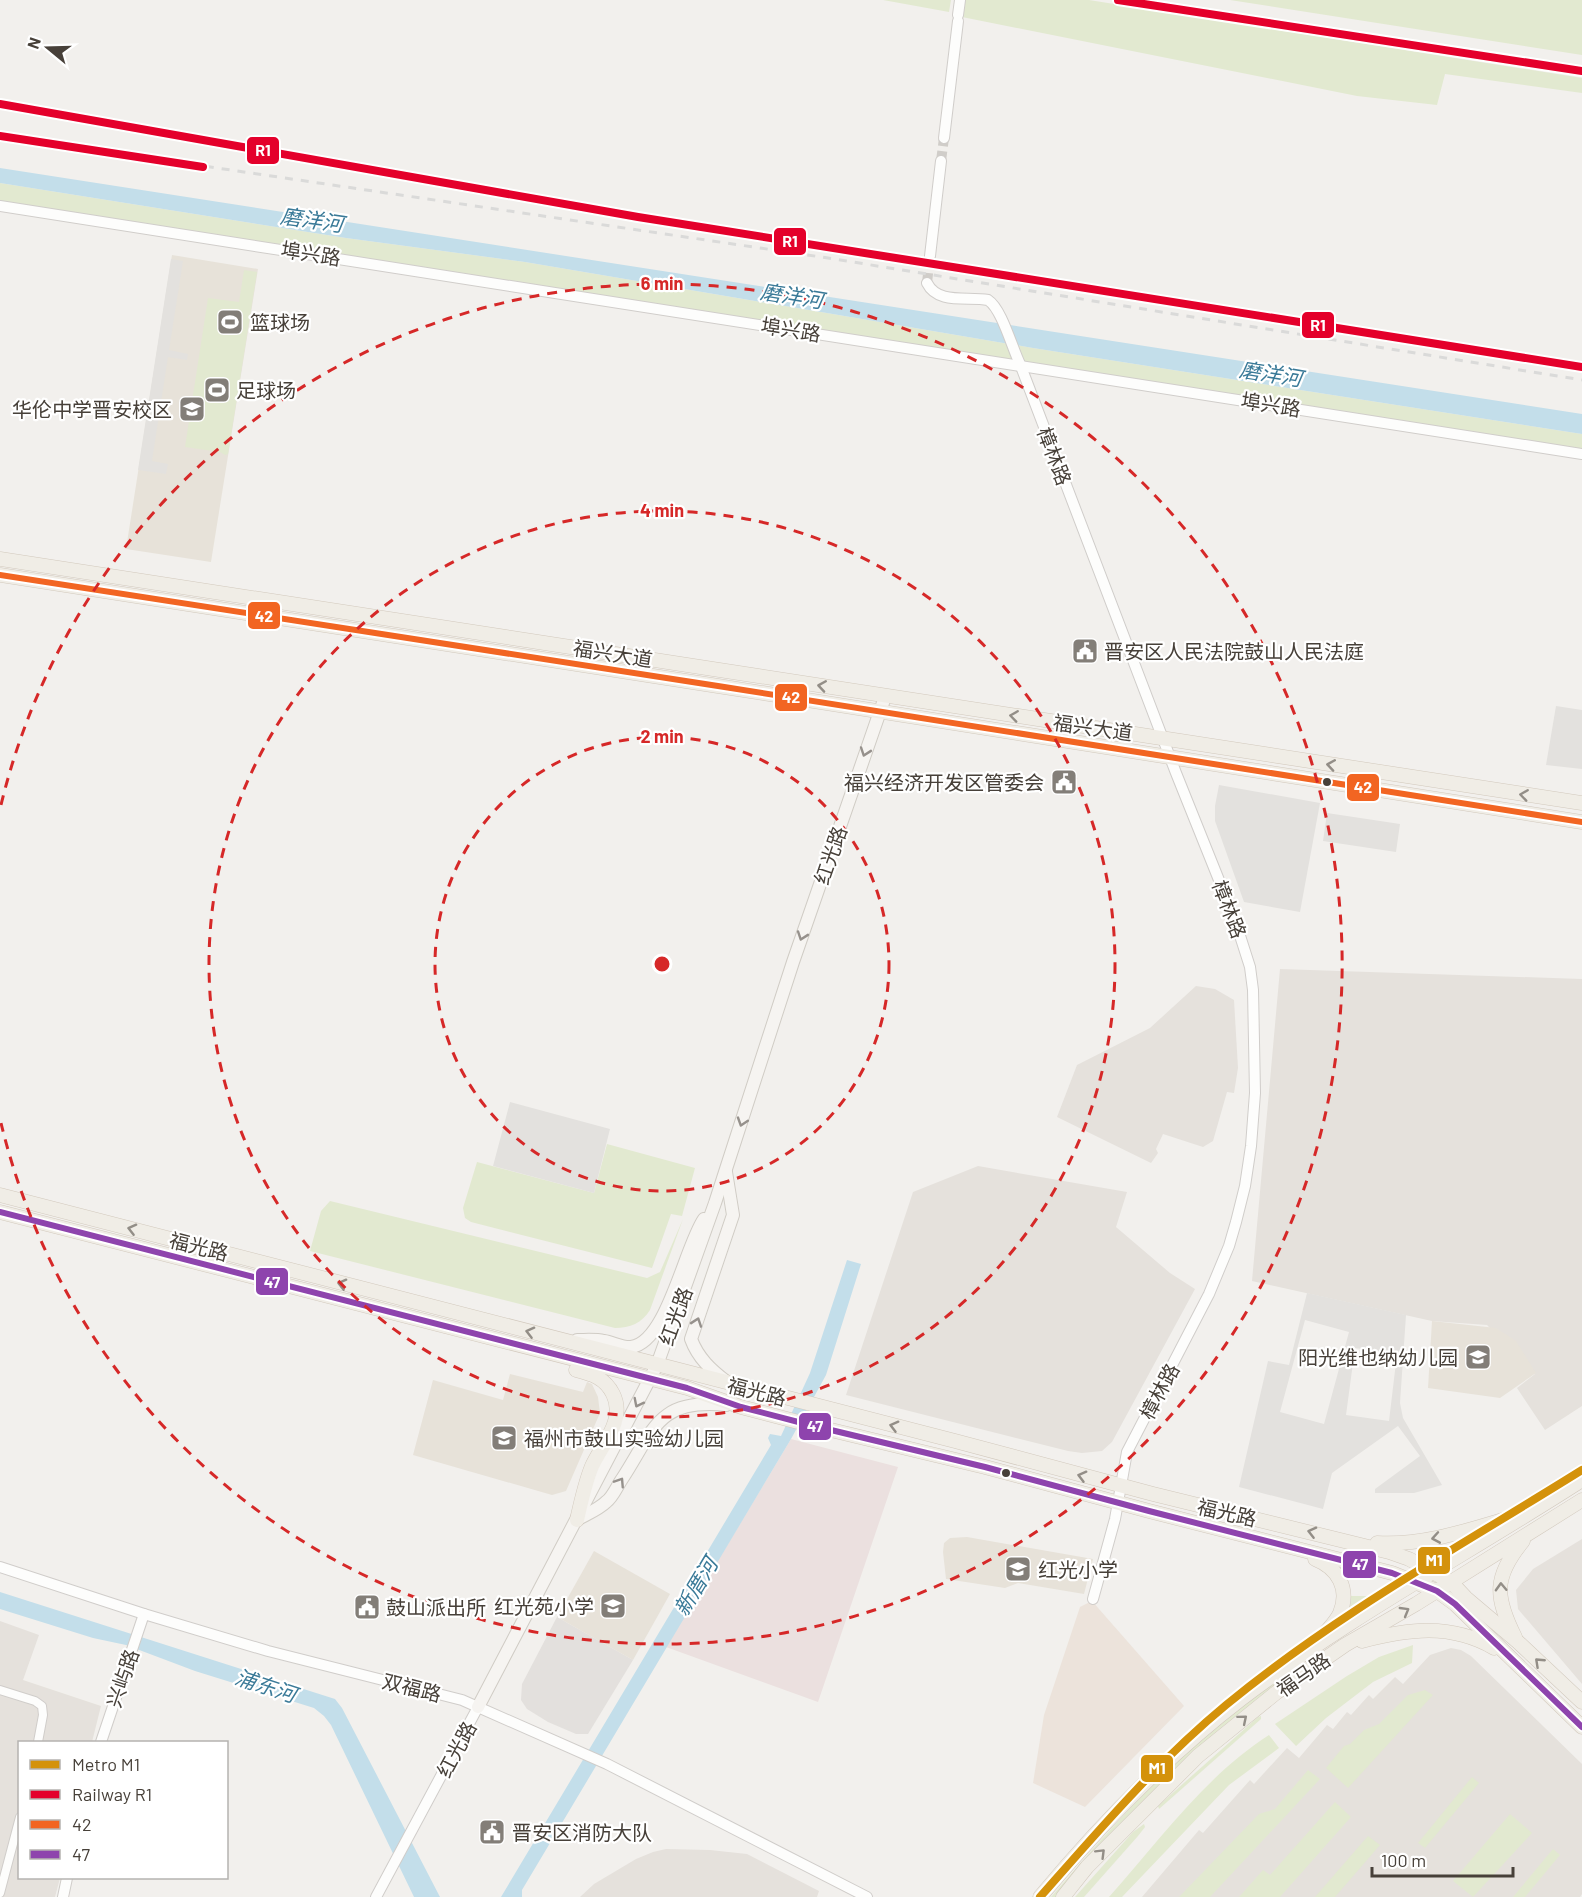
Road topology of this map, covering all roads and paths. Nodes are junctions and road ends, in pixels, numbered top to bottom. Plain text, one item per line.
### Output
1 (960, 0) edge
2 (944, 138) tunnel mouth
3 (941, 161) tunnel mouth
4 (0, 206) edge
5 (930, 256) tunnel mouth
6 (927, 283) dead end
7 (1020, 364) junction
8 (1582, 454) edge
9 (0, 559) edge
10 (0, 576) edge
11 (885, 697) junction
12 (880, 712) junction
13 (1163, 738) junction
14 (1170, 756) junction
15 (1582, 803) edge
16 (1582, 822) edge
17 (726, 1170) junction
18 (0, 1195) edge
19 (715, 1203) junction
20 (0, 1212) edge
21 (565, 1341) junction
22 (510, 1344) junction
23 (657, 1365) junction
24 (650, 1380) junction
25 (730, 1384) junction
26 (741, 1407) junction
27 (1582, 1480) edge
28 (1120, 1486) junction
29 (1582, 1500) edge
30 (1118, 1503) junction
31 (1533, 1511) junction
32 (577, 1520) junction
33 (1531, 1532) junction
34 (1351, 1542) junction
35 (1286, 1546) junction
36 (0, 1567) edge
37 (1434, 1572) junction
38 (1417, 1582) junction
39 (1451, 1582) junction
40 (1437, 1592) junction
41 (1093, 1599) dead end
42 (1460, 1601) junction
43 (144, 1614) junction
44 (1518, 1642) junction
45 (1345, 1645) junction
46 (1310, 1651) junction
47 (1511, 1658) junction
48 (0, 1690) edge
49 (1582, 1702) edge
50 (478, 1707) junction
51 (1582, 1727) edge
52 (38, 1741) edge
53 (102, 1741) edge
54 (18, 1825) edge
55 (67, 1879) edge
56 (0, 1893) edge
57 (63, 1897) edge
58 (376, 1897) edge
59 (867, 1897) edge
60 (1040, 1897) edge
61 (1063, 1897) edge

1 - 2 street
3 - 5 street
4 - 7 street, 埠兴路
6 - 7 street, 樟林路
7 - 8 street, 埠兴路
7 - 13 street, 樟林路
11 -> 9 main road, 福兴大道
10 - 12 main road, 福兴大道
11 - 12 main road, 红光路
13 -> 11 main road, 福兴大道
12 - 14 main road, 福兴大道
12 -> 17 main road, 红光路
13 - 14 street, 樟林路
15 -> 13 main road, 福兴大道
14 - 16 main road, 福兴大道
14 - 28 street, 樟林路
17 - 19 main road, 红光路
25 -> 17 main road
21 -> 18 main road, 福光路
19 - 21 main road
19 - 23 main road, 红光路
20 - 22 main road, 福光路
21 - 23 main road, 福光路
22 - 24 main road, 福光路
22 - 32 main road
23 - 24 main road, 红光路
23 - 25 main road, 福光路
24 - 26 main road, 福光路
24 -> 32 main road, 红光路
28 -> 25 main road, 福光路
26 - 30 main road, 福光路
32 -> 26 main road
27 - 31 main road, 福马路
28 - 30 street, 樟林路
34 -> 28 main road, 福光路
29 - 33 main road, 福马路
30 - 35 main road, 福光路
30 - 41 street, 樟林路
31 -> 34 main road
31 - 37 main road, 福马路
32 - 50 main road, 红光路
33 - 39 main road, 福马路
44 -> 33 main road
34 - 37 main road, 福光路
35 - 38 main road, 福光路
35 - 46 main road
36 - 43 street, 双福路
37 - 38 main road, 福马路
37 - 39 main road, 福光路
38 - 40 main road, 福光路
38 - 46 main road, 福马路
39 - 40 main road, 福马路
39 - 42 main road, 福光路
40 - 42 main road, 福光路
45 -> 40 main road, 福马路
42 - 44 main road
42 - 47 main road
43 - 50 street, 双福路
43 - 53 street, 兴屿路
49 -> 44 main road
45 - 47 main road
61 -> 45 main road, 福马路
46 - 60 main road, 福马路
47 - 51 main road
48 - 52 street
50 - 58 street, 红光路
50 - 59 street, 双福路
54 - 56 street
55 - 57 street

